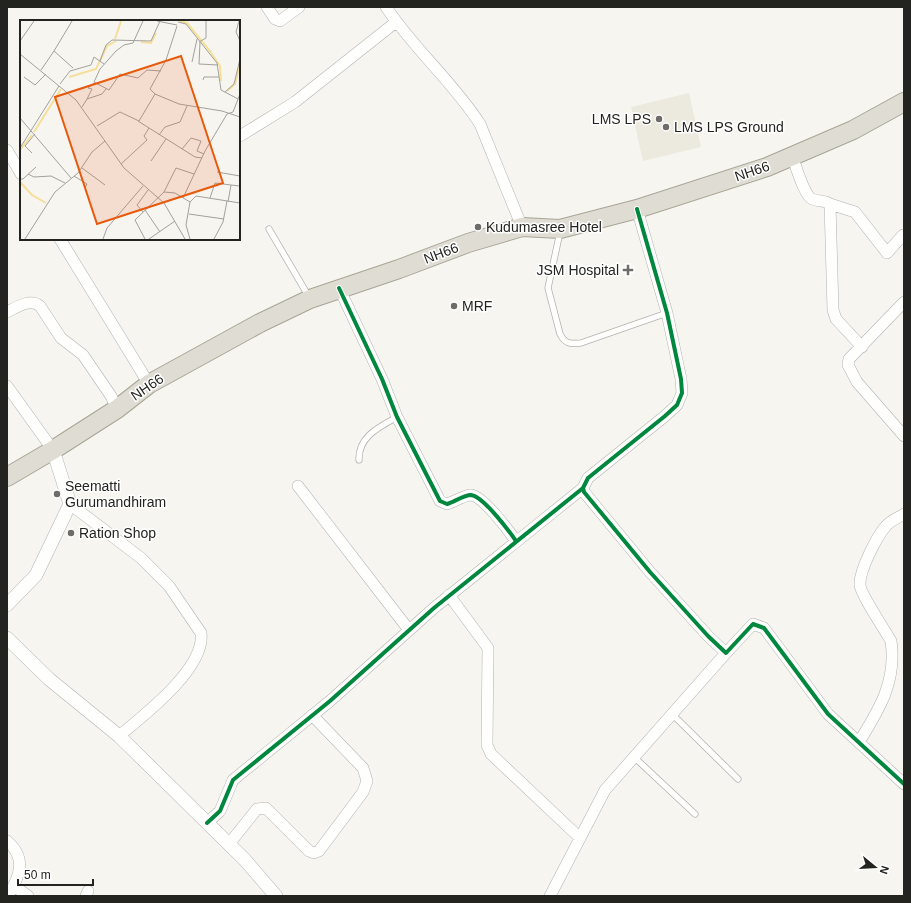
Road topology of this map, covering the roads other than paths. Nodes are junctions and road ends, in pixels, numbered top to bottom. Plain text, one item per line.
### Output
1 (267, 7) edge
2 (299, 7) edge
3 (386, 7) edge
4 (396, 22) junction
5 (904, 102) edge
6 (240, 136) dead end
7 (7, 150) edge
8 (792, 156) junction
9 (20, 172) edge
10 (830, 204) junction
11 (637, 208) junction
12 (522, 227) junction
13 (269, 229) dead end
14 (560, 229) junction
15 (904, 237) edge
16 (61, 240) edge
17 (339, 288) junction
18 (310, 299) junction
19 (904, 302) edge
20 (7, 312) edge
21 (667, 313) junction
22 (862, 347) junction
23 (149, 384) junction
24 (7, 386) edge
25 (117, 409) junction
26 (397, 417) junction
27 (904, 436) edge
28 (53, 450) junction
29 (359, 460) dead end
30 (7, 477) edge
31 (298, 486) dead end
32 (583, 488) junction
33 (70, 504) junction
34 (904, 514) edge
35 (516, 541) junction
36 (449, 595) junction
37 (7, 605) edge
38 (408, 630) junction
39 (7, 638) edge
40 (726, 652) junction
41 (672, 714) junction
42 (312, 716) junction
43 (119, 736) junction
44 (859, 742) junction
45 (634, 757) junction
46 (738, 779) dead end
47 (904, 784) edge
48 (695, 814) dead end
49 (207, 823) junction
50 (580, 838) junction
51 (7, 841) edge
52 (229, 844) junction
53 (14, 886) junction
54 (8, 896) edge
55 (28, 896) edge
56 (276, 896) edge
57 (550, 896) edge

1 - 2 street
3 - 4 street
4 - 6 street
4 - 12 street
5 - 8 highway, NH66 / NH66
7 - 9 street
8 - 10 street
8 - 11 highway, NH66 / NH66
10 - 15 street
10 - 22 street
11 - 14 highway, NH66 / NH66
11 - 21 street
12 - 14 highway, NH66 / NH66
12 - 17 highway, NH66 / NH66
13 - 18 lane
14 - 21 lane
16 - 23 street
17 - 18 highway, NH66 / NH66
17 - 26 street
18 - 23 highway, NH66 / NH66
19 - 22 street
20 - 25 street
21 - 32 street
22 - 27 street
23 - 25 highway, NH66 / NH66
24 - 28 street
25 - 28 highway, NH66 / NH66
26 - 29 lane
26 - 35 street
28 - 30 highway, NH66 / NH66
28 - 33 street
31 - 38 street
32 - 35 street
32 - 40 street
33 - 37 street
33 - 43 street
34 - 44 street
35 - 36 street
36 - 38 street
36 - 50 street
38 - 42 street
39 - 43 street
40 - 41 street
40 - 44 street
41 - 45 street
41 - 46 lane
42 - 49 street
42 - 52 street
43 - 49 street
44 - 47 street
45 - 48 lane
45 - 50 street
49 - 52 street
50 - 57 street
51 - 53 street
52 - 56 street
53 - 54 street
53 - 55 street

